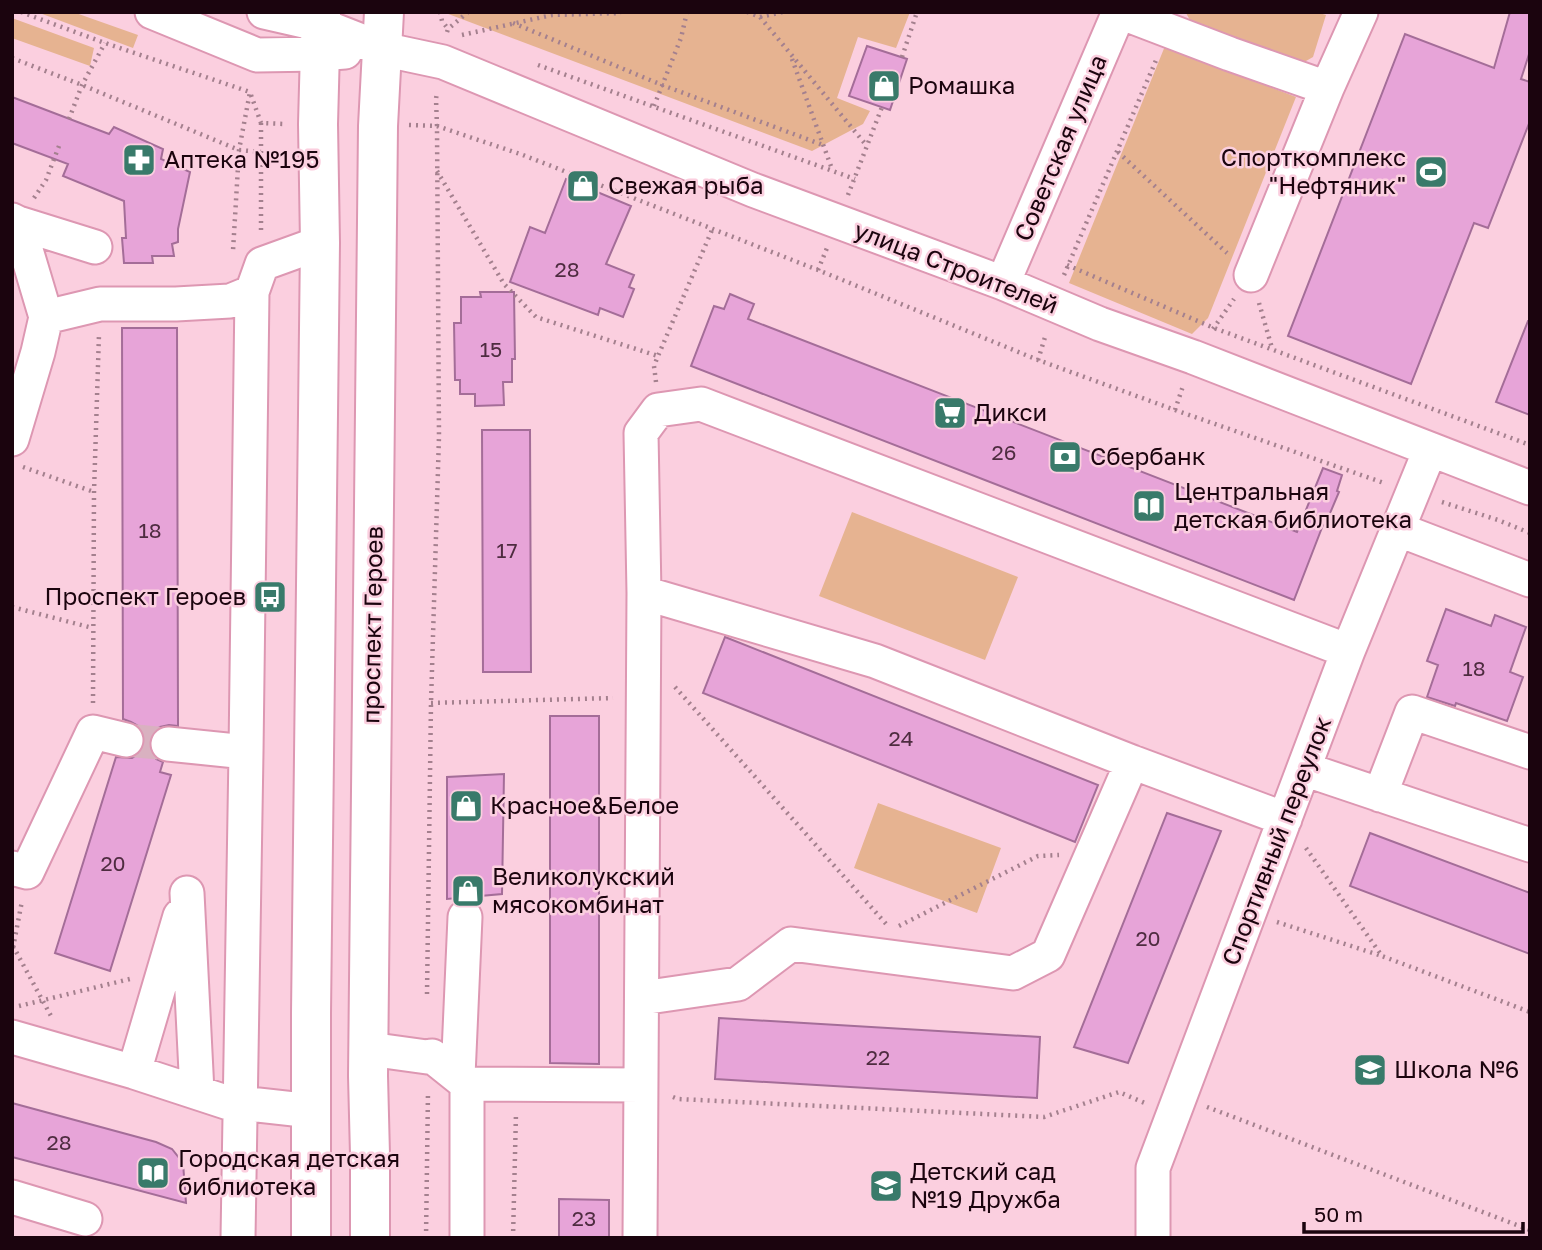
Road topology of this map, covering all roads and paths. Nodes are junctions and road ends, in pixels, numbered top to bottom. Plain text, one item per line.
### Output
1 (21, 12) edge
2 (152, 12) edge
3 (264, 12) edge
4 (440, 12) edge
5 (468, 12) edge
6 (687, 12) edge
7 (747, 12) edge
8 (783, 12) edge
9 (917, 12) edge
10 (1119, 12) edge
11 (1361, 12) edge
12 (621, 13) edge
13 (760, 17) junction
14 (513, 23) junction
15 (448, 29) junction
16 (320, 30) edge
17 (383, 30) edge
18 (1169, 31) junction
19 (458, 36) junction
20 (471, 40) dead end
21 (105, 43) junction
22 (791, 55) junction
23 (902, 57) dead end
24 (12, 58) edge
25 (536, 64) dead end
26 (82, 85) junction
27 (663, 85) junction
28 (1328, 88) junction
29 (654, 106) junction
30 (882, 107) dead end
31 (69, 119) dead end
32 (261, 123) dead end
33 (823, 145) junction
34 (59, 146) dead end
35 (867, 146) junction
36 (239, 150) junction
37 (261, 152) junction
38 (1117, 152) junction
39 (437, 170) junction
40 (832, 170) junction
41 (855, 179) junction
42 (15, 221) edge
43 (837, 222) junction
44 (712, 230) junction
45 (320, 243) junction
46 (95, 247) dead end
47 (1067, 265) junction
48 (818, 270) junction
49 (1251, 275) junction
50 (1003, 284) junction
51 (248, 286) junction
52 (100, 304) junction
53 (1054, 305) junction
54 (46, 317) junction
55 (1273, 349) junction
56 (658, 356) junction
57 (1038, 360) junction
58 (658, 410) junction
59 (12, 439) edge
60 (1530, 445) edge
61 (1430, 450) junction
62 (12, 463) edge
63 (1530, 488) edge
64 (94, 492) junction
65 (1412, 492) junction
66 (1397, 529) junction
67 (1530, 533) edge
68 (1530, 580) edge
69 (644, 593) junction
70 (12, 607) edge
71 (93, 628) junction
72 (1348, 651) junction
73 (644, 653) junction
74 (643, 697) junction
75 (432, 702) junction
76 (93, 732) junction
77 (126, 740) tunnel mouth
78 (168, 744) tunnel mouth
79 (246, 752) junction
80 (1530, 752) edge
81 (1132, 762) junction
82 (1304, 769) junction
83 (1380, 795) junction
84 (1285, 819) junction
85 (1530, 845) edge
86 (1093, 852) junction
87 (12, 868) edge
88 (1250, 913) junction
89 (466, 917) dead end
90 (13, 946) edge
91 (1382, 956) junction
92 (141, 976) dead end
93 (642, 998) junction
94 (42, 1000) junction
95 (427, 1002) dead end
96 (12, 1008) edge
97 (1530, 1012) edge
98 (12, 1037) edge
99 (369, 1049) junction
100 (72, 1054) junction
101 (427, 1056) junction
102 (134, 1072) junction
103 (463, 1080) junction
104 (516, 1084) junction
105 (641, 1085) junction
106 (197, 1092) junction
107 (240, 1107) junction
108 (312, 1111) junction
109 (1188, 1111) junction
110 (12, 1197) edge
111 (85, 1219) dead end
112 (1530, 1230) edge
113 (238, 1238) edge
114 (311, 1238) edge
115 (370, 1238) edge
116 (426, 1238) edge
117 (467, 1238) edge
118 (513, 1238) edge
119 (640, 1238) edge
120 (1153, 1238) edge

1 - 21 path
2 - 16 street, улица Строителей
3 - 16 street, улица Строителей
4 - 15 path
5 - 15 path
6 - 27 path
7 - 13 path
8 - 13 path
9 - 23 path
10 - 18 street
10 - 50 street, Советская улица
11 - 28 street
12 - 14 path
13 - 22 path
14 - 19 path
14 - 27 path
15 - 19 path
16 - 17 street, улица Строителей
16 - 45 main road
17 - 43 street, улица Строителей
17 - 99 main road, проспект Героев
18 - 28 street
18 - 38 path
19 - 20 path
21 - 26 path
21 - 36 path
22 - 33 path
22 - 35 path
24 - 26 path
25 - 29 path
26 - 31 path
26 - 36 path
27 - 29 path
27 - 33 path
28 - 49 street
29 - 40 path
30 - 35 path
32 - 37 path
33 - 40 path
34 - 42 path
35 - 41 path
36 - 37 path
36 - 51 path
37 - 51 path
38 - 47 path
38 - 49 path
39 - 44 path
39 - 56 path
39 - 75 path
40 - 41 path
41 - 43 path
42 - 46 street
42 - 54 street
43 - 48 path
43 - 50 street, улица Строителей
44 - 48 path
44 - 56 path
45 - 51 street
45 - 108 main road
47 - 53 path
47 - 55 path
48 - 57 path
49 - 55 path
50 - 53 street, улица Строителей
51 - 52 street
51 - 79 street
52 - 54 street
52 - 64 path
53 - 57 path
53 - 61 street, улица Строителей
54 - 59 street
55 - 60 path
56 - 58 path
57 - 65 path
58 - 69 street
58 - 72 street
61 - 63 street, улица Строителей
61 - 65 street, Спортивный переулок
62 - 64 path
64 - 71 path
65 - 66 street, Спортивный переулок
65 - 67 path
66 - 68 street
66 - 72 street, Спортивный переулок
69 - 73 street
69 - 81 street
70 - 71 path
71 - 76 path
72 - 82 street, Спортивный переулок
73 - 74 street
73 - 86 path
74 - 75 path
74 - 93 street
75 - 95 path
76 - 77 street
76 - 87 street
78 - 79 street
79 - 107 street
80 - 83 street
81 - 84 street
81 - 86 street
82 - 83 street
82 - 84 street, Спортивный переулок
83 - 85 street
84 - 88 street, Спортивный переулок
84 - 91 path
86 - 93 street
88 - 91 path
88 - 109 street, Спортивный переулок
89 - 103 street
90 - 94 path
91 - 97 path
92 - 94 path
93 - 105 street
94 - 96 path
94 - 100 path
98 - 100 street
99 - 101 street
99 - 115 main road, проспект Героев
100 - 102 street
101 - 103 street
101 - 116 path
102 - 106 street
102 - 106 street
103 - 104 street
103 - 117 street
104 - 105 street
104 - 118 path
105 - 109 path
105 - 119 street
106 - 107 street
107 - 108 street
107 - 113 street
108 - 114 main road
109 - 112 path
109 - 120 street, Спортивный переулок
110 - 111 street

